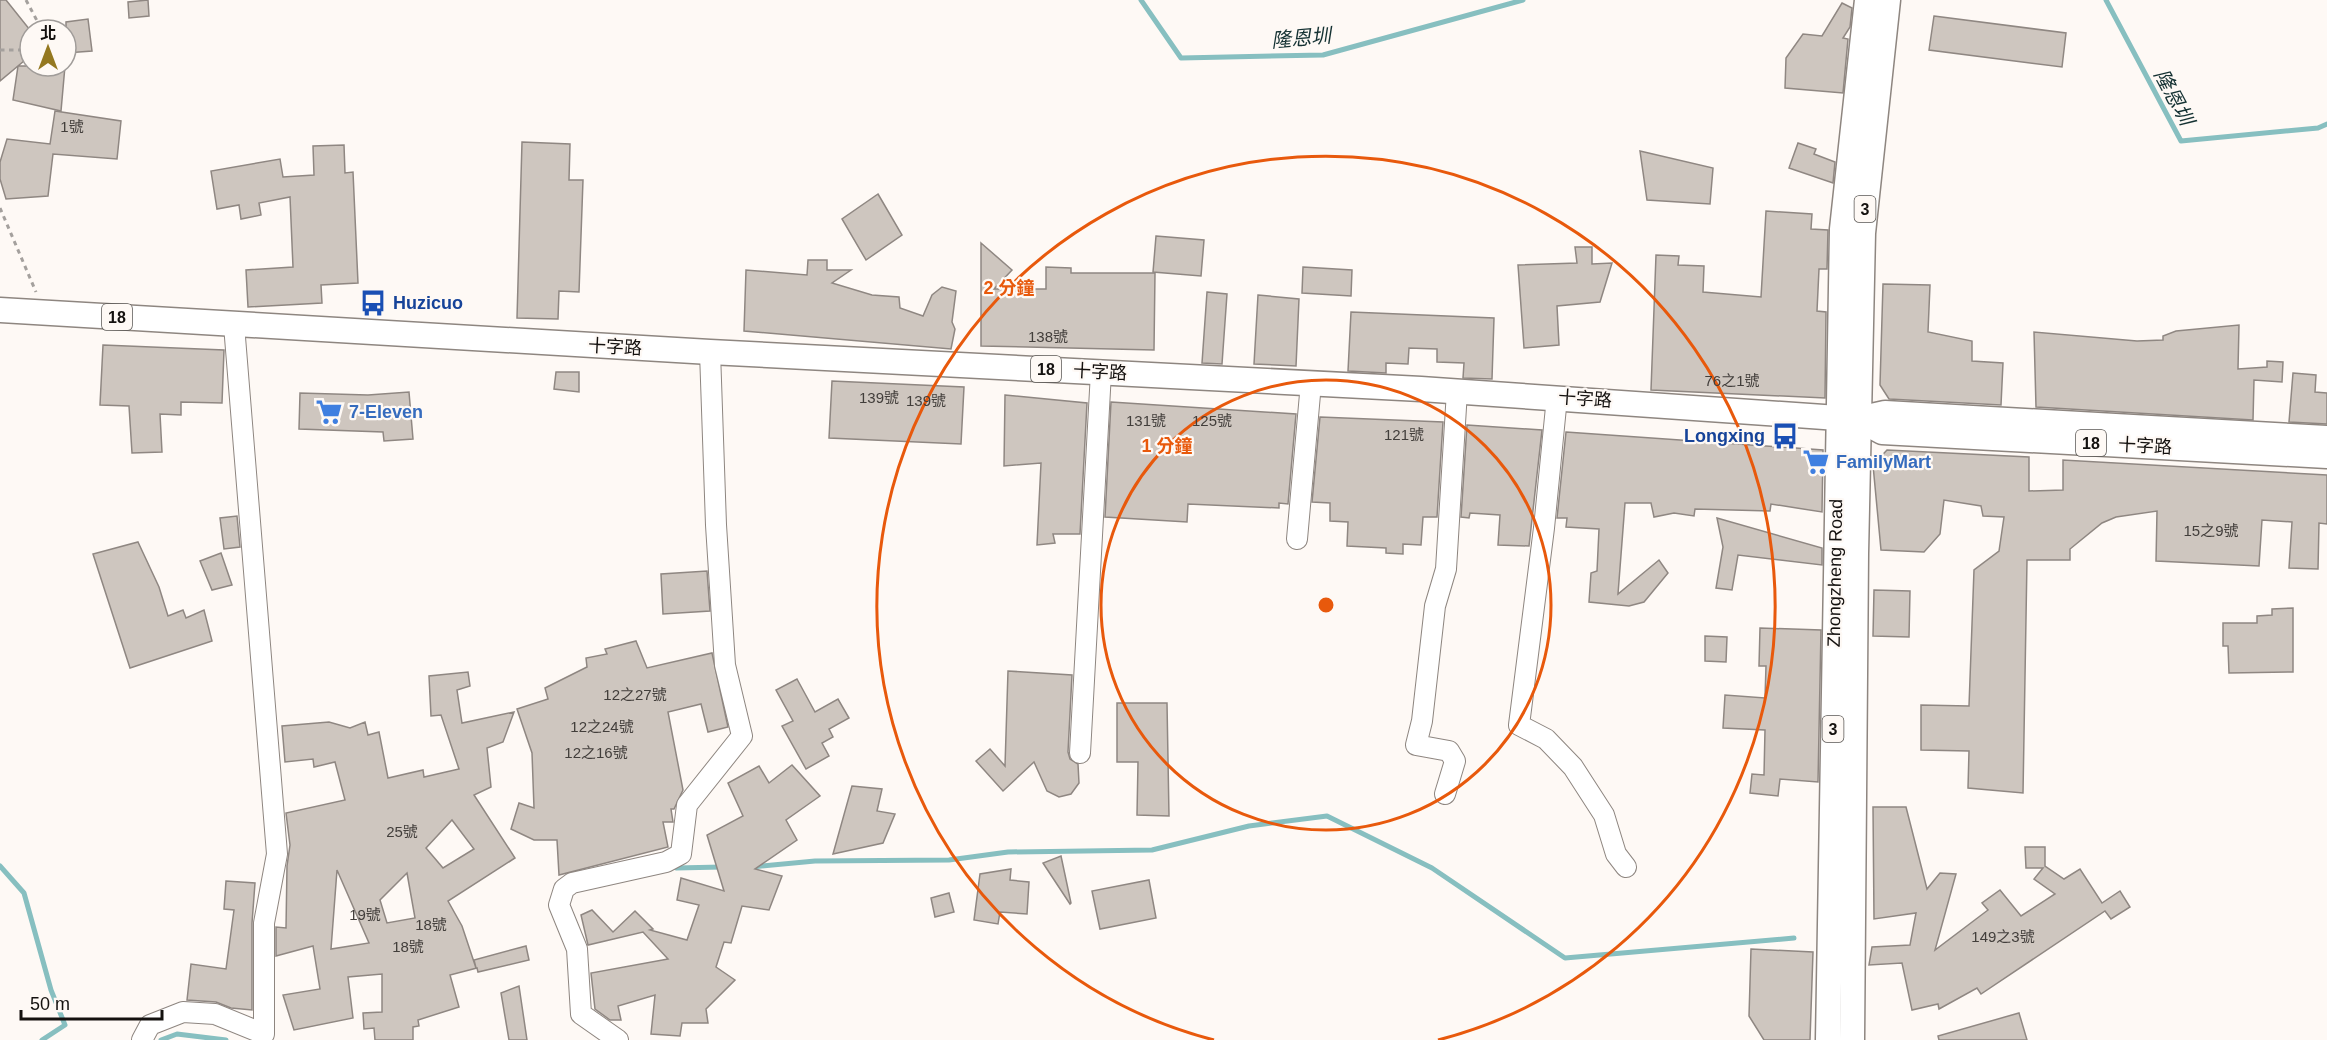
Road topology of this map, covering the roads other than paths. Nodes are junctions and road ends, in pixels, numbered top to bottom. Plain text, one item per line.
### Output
1 (1867, 0) edge
2 (1888, 0) edge
3 (0, 310) edge
4 (234, 325) junction
5 (711, 352) junction
6 (1101, 372) junction
7 (1311, 383) junction
8 (1457, 391) junction
9 (1557, 397) junction
10 (1848, 419) junction
11 (2327, 438) edge
12 (2327, 456) edge
13 (1297, 539) dead end
14 (1080, 753) dead end
15 (1445, 794) dead end
16 (1626, 867) dead end
17 (270, 1037) edge
18 (142, 1040) edge
19 (618, 1040) edge
20 (1828, 1040) edge
21 (1852, 1040) edge

1 - 10 main road, Zhongzheng Road / 3
2 - 10 main road, Zhongzheng Road / 3
3 - 4 main road, 18
4 - 5 main road, 十字路 / 18
4 - 17 street
5 - 6 main road, 十字路 / 18
5 - 19 street
6 - 7 main road, 十字路 / 18
6 - 14 street
7 - 8 main road, 十字路 / 18
7 - 13 street
8 - 9 main road, 十字路 / 18
8 - 15 street
9 - 10 main road, 十字路 / 18
9 - 16 street
10 - 11 main road, 十字路 / 18
10 - 12 main road, 十字路 / 18
10 - 20 main road, Zhongzheng Road / 3
10 - 21 main road, Zhongzheng Road / 3
17 - 18 street

